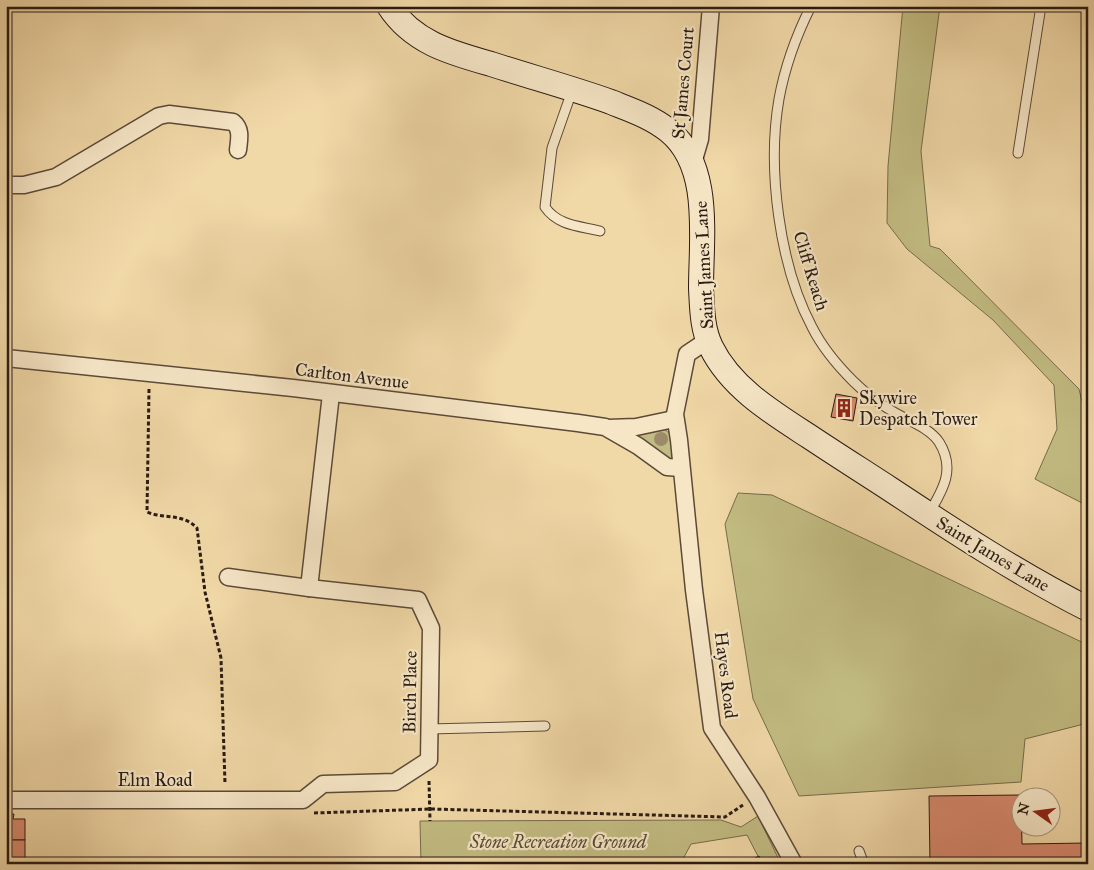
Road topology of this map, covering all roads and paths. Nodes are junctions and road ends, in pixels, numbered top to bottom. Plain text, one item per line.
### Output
1 (389, 6) edge
2 (711, 6) edge
3 (811, 6) edge
4 (1041, 6) edge
5 (573, 89) junction
6 (238, 150) dead end
7 (1018, 153) dead end
8 (693, 163) junction
9 (6, 185) edge
10 (600, 231) dead end
11 (708, 340) junction
12 (6, 358) edge
13 (151, 373) junction
14 (331, 394) junction
15 (674, 418) junction
16 (604, 428) junction
17 (681, 468) junction
18 (928, 515) junction
19 (228, 577) dead end
20 (309, 588) junction
21 (1088, 609) edge
22 (546, 726) dead end
23 (429, 729) junction
24 (429, 760) junction
25 (756, 796) junction
26 (6, 800) edge
27 (225, 800) junction
28 (303, 800) junction
29 (430, 809) junction
30 (725, 817) junction
31 (721, 820) dead end
32 (430, 821) dead end
33 (859, 851) dead end
34 (794, 864) edge
35 (864, 864) edge

1 - 5 street, Saint James Lane
2 - 8 street, St James Court
3 - 18 lane, Cliff Reach
4 - 7 lane
5 - 8 street, Saint James Lane
5 - 10 lane
6 - 9 street
8 - 11 street, Saint James Lane
11 - 15 street
11 - 18 street, Saint James Lane
12 - 13 street, Carlton Avenue
13 - 14 street, Carlton Avenue
13 - 27 path
14 - 16 street, Carlton Avenue
14 - 20 street
15 - 16 street
15 - 17 street, Hayes Road
16 - 17 street, Carlton Avenue
17 - 25 street, Hayes Road
18 - 21 street, Saint James Lane
19 - 20 street, Birch Place
20 - 23 street, Birch Place
22 - 23 lane
23 - 24 street, Birch Place
24 - 28 street
24 - 29 path
25 - 30 path
25 - 34 street, Hayes Road
26 - 27 street, Elm Road
27 - 28 street, Elm Road
28 - 29 path
29 - 30 path
29 - 32 path
30 - 31 path
33 - 35 lane

